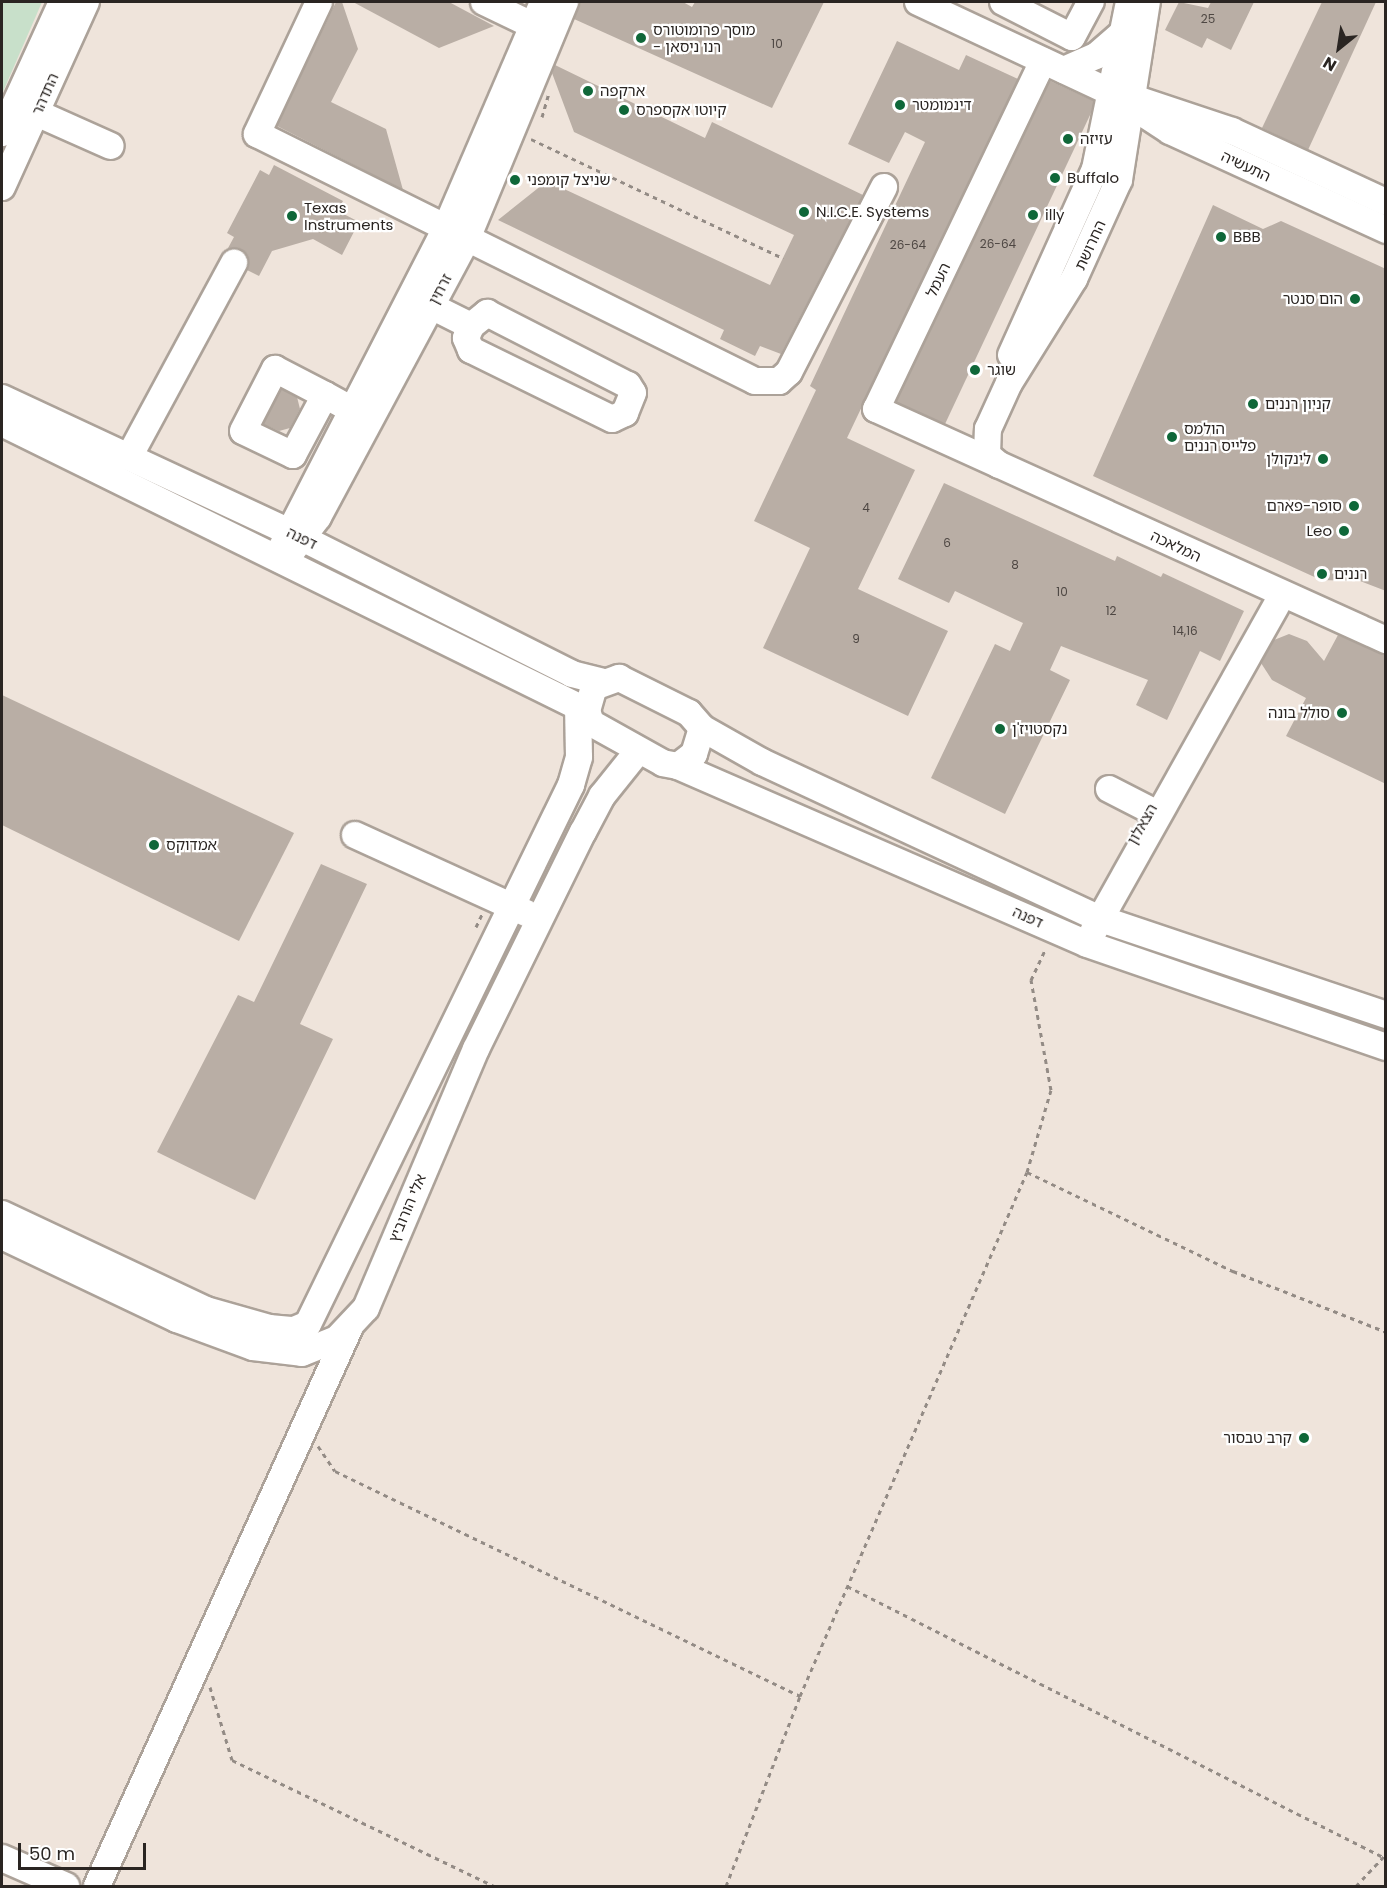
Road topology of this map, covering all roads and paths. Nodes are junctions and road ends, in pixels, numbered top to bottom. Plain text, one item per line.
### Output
1 (62, 2) edge
2 (86, 2) edge
3 (319, 2) edge
4 (484, 2) edge
5 (543, 2) edge
6 (565, 2) edge
7 (918, 2) edge
8 (1003, 2) edge
9 (1091, 2) edge
10 (1129, 2) edge
11 (1147, 2) edge
12 (532, 25) junction
13 (1120, 35) junction
14 (1053, 65) junction
15 (1127, 101) junction
16 (26, 109) junction
17 (2, 133) edge
18 (1179, 135) junction
19 (530, 140) dead end
20 (111, 146) dead end
21 (1124, 166) junction
22 (2, 187) edge
23 (884, 187) dead end
24 (1386, 202) edge
25 (1386, 230) edge
26 (455, 235) junction
27 (783, 258) dead end
28 (234, 263) dead end
29 (430, 306) junction
30 (471, 326) junction
31 (325, 395) dead end
32 (2, 398) edge
33 (361, 415) junction
34 (2, 423) edge
35 (966, 450) junction
36 (129, 457) junction
37 (999, 465) junction
38 (294, 534) junction
39 (282, 560) junction
40 (1282, 595) junction
41 (1386, 640) edge
42 (600, 681) junction
43 (582, 708) junction
44 (1214, 721) junction
45 (702, 728) junction
46 (638, 751) junction
47 (678, 766) junction
48 (1109, 789) dead end
49 (1150, 810) junction
50 (354, 835) dead end
51 (511, 906) junction
52 (1096, 916) junction
53 (540, 919) junction
54 (1072, 944) junction
55 (1386, 1015) edge
56 (1386, 1047) edge
57 (1027, 1172) junction
58 (2, 1214) edge
59 (2, 1236) edge
60 (350, 1329) junction
61 (1386, 1332) edge
62 (302, 1353) junction
63 (322, 1393) junction
64 (308, 1429) junction
65 (847, 1586) junction
66 (202, 1659) junction
67 (801, 1696) junction
68 (1384, 1855) edge
69 (2, 1858) edge
70 (66, 1887) edge
71 (97, 1887) edge
72 (494, 1887) edge
73 (726, 1887) edge
74 (1356, 1887) edge

1 - 16 street, התדהר
2 - 16 street, התדהר
3 - 26 street
4 - 12 street
5 - 12 street, זרחין
6 - 26 street, זרחין
7 - 14 street, התעשיה
8 - 9 street
10 - 13 street, החרושת
11 - 15 street, החרושת
12 - 26 street, זרחין
13 - 14 street
13 - 15 street, החרושת
14 - 15 street, התעשיה
14 - 35 street, העמל
15 - 18 street, התעשיה
15 - 21 street, החרושת
15 - 24 street, התעשיה
15 - 35 street, החרושת
16 - 17 street, התדהר
16 - 20 street
16 - 22 street, התדהר
18 - 21 street
18 - 25 street, התעשיה
19 - 27 path
21 - 37 street, החרושת
23 - 26 street
26 - 29 street, זרחין
26 - 33 street, זרחין
28 - 36 street
29 - 30 street
29 - 33 street, זרחין
30 - 30 street
31 - 33 street
32 - 36 street, דפנה
33 - 38 street, זרחין
34 - 39 street, דפנה
35 - 37 street, המלאכה
36 - 38 street, דפנה
37 - 40 street, המלאכה
38 - 39 street, זרחין
38 - 42 street, דפנה
39 - 43 street, דפנה
40 - 41 street, המלאכה
40 - 44 street, הצאלון
42 - 43 street
42 - 45 street, דפנה
43 - 46 street, דפנה
43 - 51 street
44 - 49 street, הצאלון
44 - 52 street, הצאלון
45 - 47 street
45 - 52 street, דפנה
46 - 47 street, דפנה
46 - 53 street, אלי הורוביץ
47 - 54 street, דפנה
48 - 49 street
49 - 52 street, הצאלון
50 - 51 street
51 - 53 street
51 - 58 street
52 - 54 street, הצאלון
52 - 55 street, דפנה
53 - 60 street, אלי הורוביץ
54 - 56 street, דפנה
54 - 57 path
57 - 61 path
57 - 65 path
59 - 62 street
60 - 62 street, אלי הורוביץ
60 - 63 street
62 - 63 street
63 - 64 street
64 - 66 street
64 - 67 path
65 - 67 path
65 - 68 path
66 - 71 street
66 - 72 path
67 - 73 path
68 - 74 path
69 - 70 street

